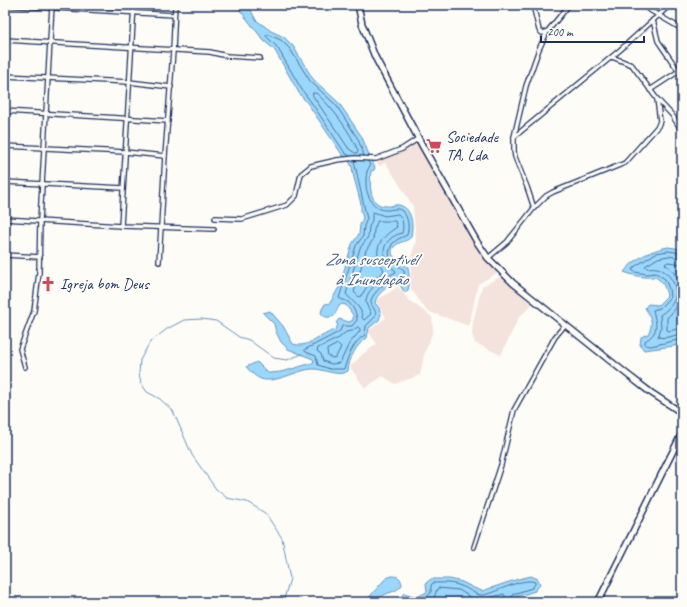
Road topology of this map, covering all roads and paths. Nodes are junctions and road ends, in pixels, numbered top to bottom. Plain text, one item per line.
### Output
1 (5, 5) edge
2 (134, 5) edge
3 (175, 5) edge
4 (358, 5) edge
5 (533, 5) edge
6 (569, 5) edge
7 (641, 5) edge
8 (670, 5) edge
9 (52, 7) edge
10 (133, 13) junction
11 (174, 15) junction
12 (658, 16) junction
13 (653, 20) junction
14 (682, 29) edge
15 (547, 32) junction
16 (5, 40) edge
17 (50, 42) junction
18 (131, 47) junction
19 (174, 51) junction
20 (612, 57) junction
21 (260, 58) dead end
22 (680, 70) edge
23 (5, 76) edge
24 (682, 76) edge
25 (48, 78) junction
26 (129, 82) junction
27 (171, 86) junction
28 (650, 90) junction
29 (657, 99) junction
30 (5, 111) edge
31 (46, 114) junction
32 (128, 119) junction
33 (168, 121) junction
34 (682, 130) edge
35 (514, 137) junction
36 (419, 138) junction
37 (5, 146) edge
38 (44, 149) junction
39 (125, 152) junction
40 (165, 156) junction
41 (5, 182) edge
42 (43, 185) junction
43 (123, 188) junction
44 (534, 208) junction
45 (215, 218) dead end
46 (5, 219) edge
47 (40, 221) junction
48 (121, 226) junction
49 (162, 227) junction
50 (214, 229) dead end
51 (5, 255) edge
52 (40, 257) junction
53 (488, 258) junction
54 (159, 262) dead end
55 (565, 325) junction
56 (25, 367) dead end
57 (682, 413) edge
58 (682, 433) edge
59 (474, 547) dead end
60 (598, 602) edge

1 - 9 street
2 - 10 street
3 - 11 street
4 - 36 main road
5 - 15 street
6 - 15 street
7 - 12 street
8 - 12 street
9 - 10 street
9 - 17 street
10 - 11 street
10 - 18 street
11 - 19 street
12 - 13 street
12 - 14 street
13 - 20 street
13 - 22 street
15 - 35 street
16 - 17 street
17 - 18 street
17 - 25 street
18 - 19 street
18 - 26 street
19 - 21 street
19 - 27 street
20 - 28 street
20 - 35 street
22 - 24 street
22 - 28 street
23 - 25 street
25 - 26 street
25 - 31 street
26 - 27 street
26 - 32 street
27 - 33 street
28 - 29 street
29 - 34 street
29 - 44 street
30 - 31 street
31 - 32 street
31 - 38 street
32 - 33 street
32 - 39 street
33 - 40 street
35 - 44 street
36 - 45 street
36 - 53 main road
37 - 38 street
38 - 39 street
38 - 42 street
39 - 40 street
39 - 43 street
40 - 49 street
41 - 42 street
42 - 43 street
42 - 47 street
43 - 48 street
44 - 53 street
46 - 47 street
47 - 48 street
47 - 52 street
48 - 49 street
49 - 50 street
49 - 54 street
51 - 52 street
52 - 56 street
53 - 55 main road
55 - 57 main road
55 - 59 street
58 - 60 main road

